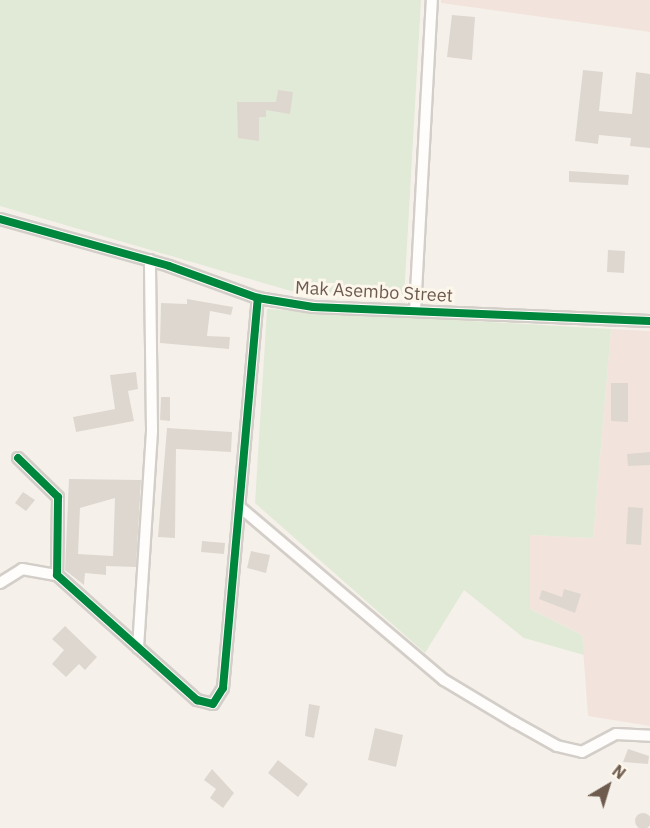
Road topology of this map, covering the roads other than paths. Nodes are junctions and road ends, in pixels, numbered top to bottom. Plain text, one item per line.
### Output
1 (432, 0) edge
2 (0, 219) edge
3 (150, 260) junction
4 (258, 298) junction
5 (415, 311) junction
6 (650, 321) edge
7 (18, 458) dead end
8 (241, 508) junction
9 (57, 575) junction
10 (0, 583) edge
11 (138, 648) junction
12 (650, 736) edge

1 - 5 street
2 - 3 street, Mak Asembo Street
3 - 4 street, Mak Asembo Street
3 - 11 street
4 - 5 street, Mak Asembo Street
4 - 8 street
5 - 6 street, Mak Asembo Street
7 - 9 street
8 - 11 street
8 - 12 street
9 - 10 street
9 - 11 street

